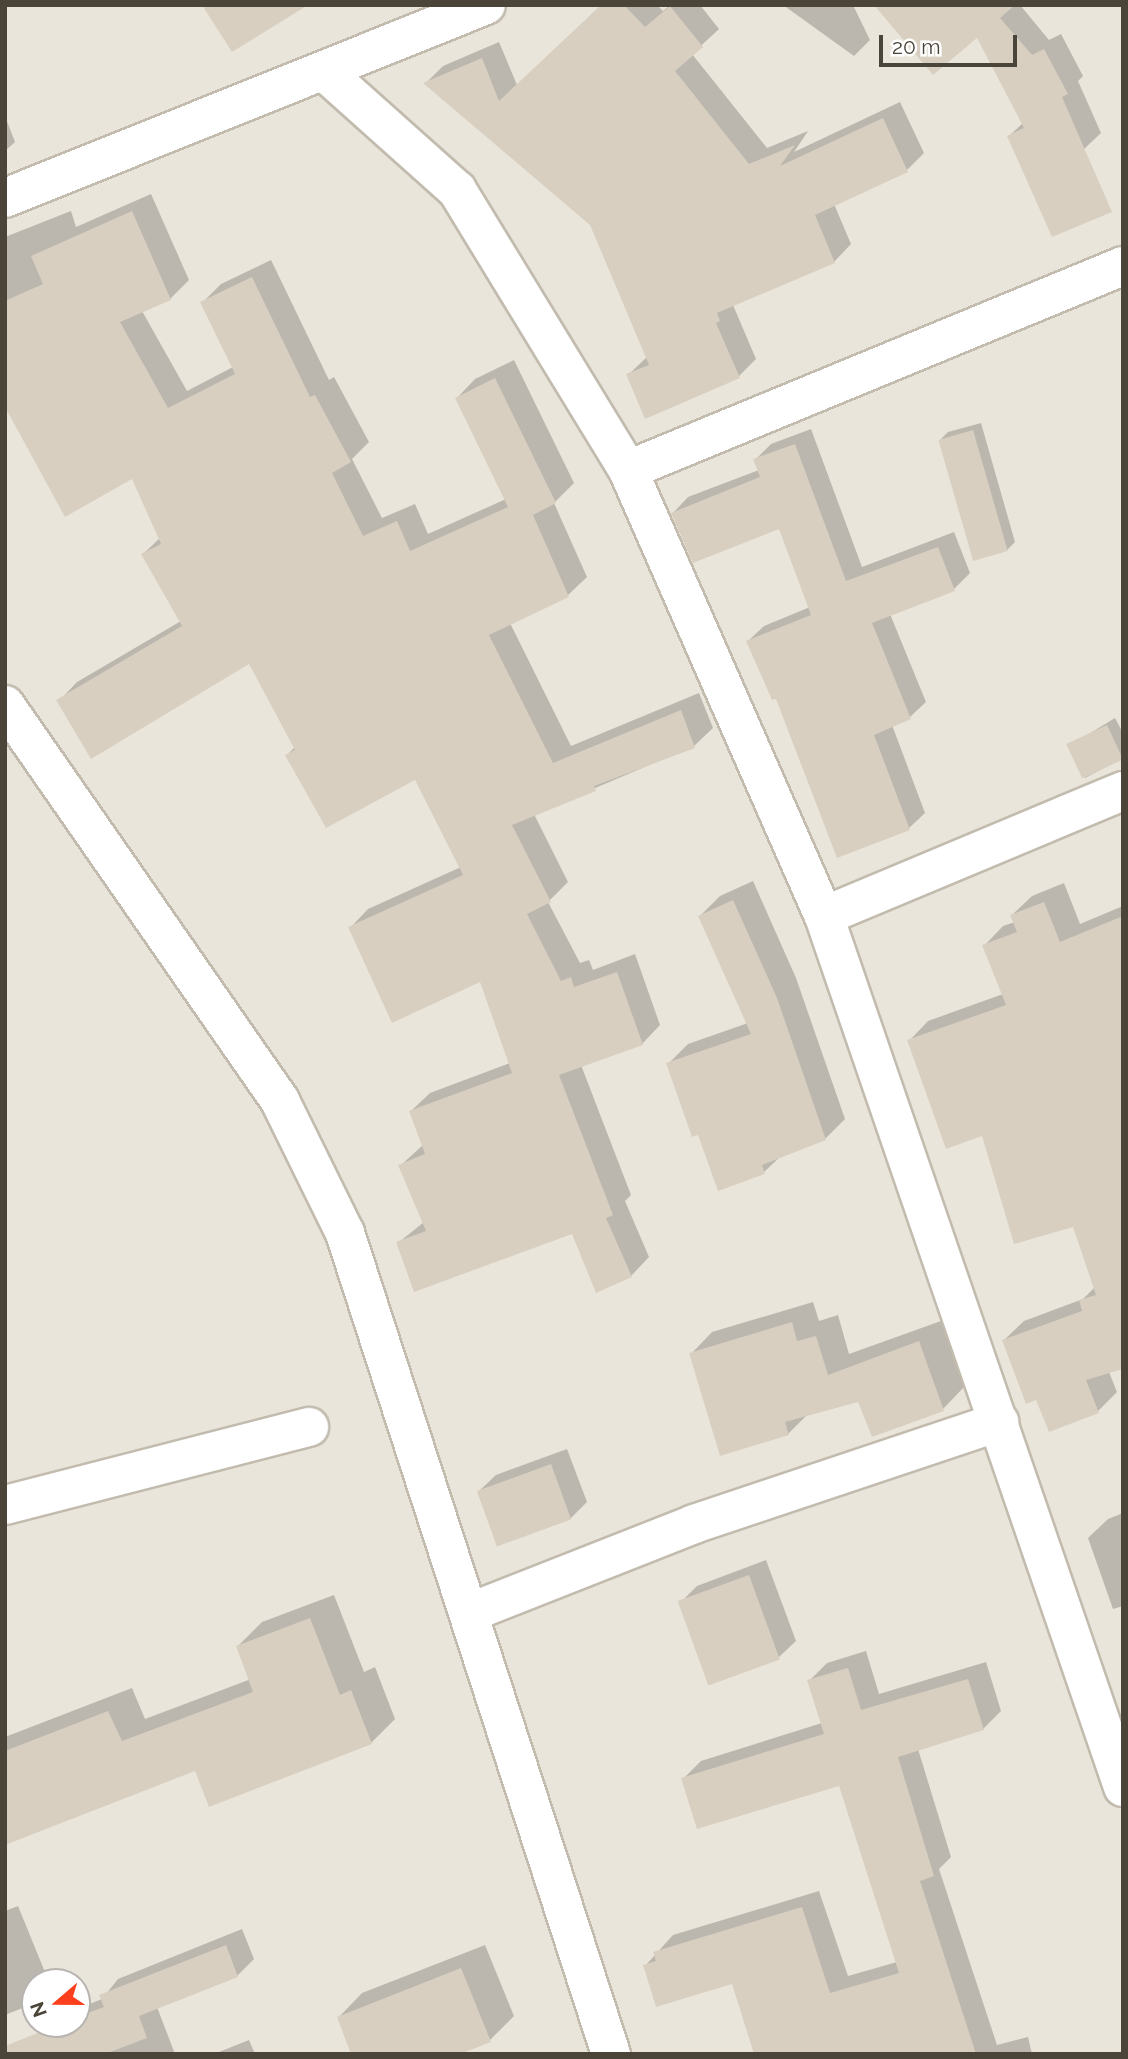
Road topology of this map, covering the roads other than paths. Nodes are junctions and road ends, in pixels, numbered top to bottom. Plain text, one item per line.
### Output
1 (486, 5) edge
2 (326, 73) junction
3 (5, 198) edge
4 (1123, 266) edge
5 (628, 470) junction
6 (5, 705) edge
7 (1123, 791) edge
8 (824, 916) junction
9 (999, 1422) junction
10 (309, 1427) dead end
11 (5, 1505) edge
12 (471, 1612) junction
13 (1123, 1787) edge
14 (611, 2054) edge

1 - 2 street
2 - 3 street
2 - 5 street
4 - 5 street
5 - 8 street
6 - 12 street
7 - 8 street
8 - 9 street
9 - 12 street
9 - 13 street
10 - 11 street
12 - 14 street

